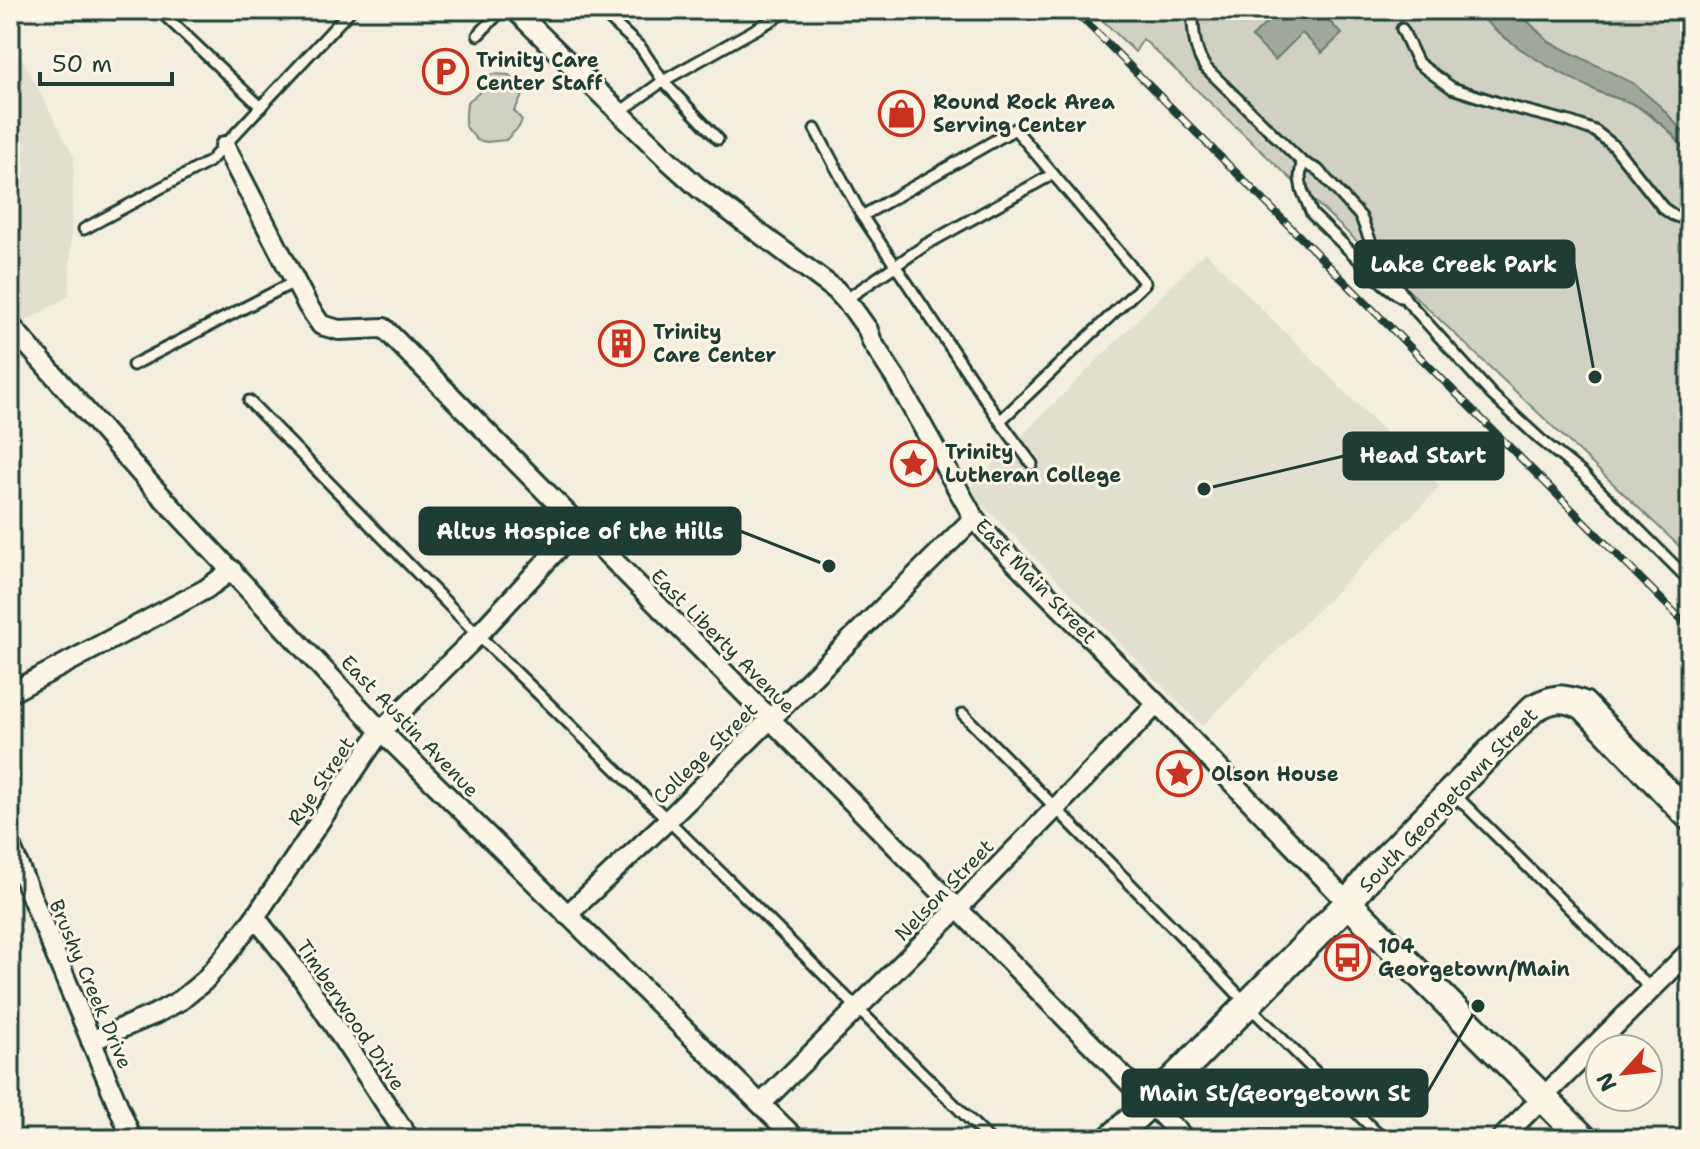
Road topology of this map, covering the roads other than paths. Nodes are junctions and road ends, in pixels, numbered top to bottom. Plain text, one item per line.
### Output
1 (159, 10) edge
2 (351, 10) edge
3 (502, 10) edge
4 (515, 10) edge
5 (600, 10) edge
6 (790, 10) edge
7 (1192, 10) edge
8 (1402, 29) dead end
9 (478, 35) dead end
10 (663, 81) junction
11 (261, 107) junction
12 (620, 112) junction
13 (815, 129) dead end
14 (718, 139) dead end
15 (225, 146) junction
16 (1302, 162) junction
17 (1053, 174) junction
18 (862, 216) junction
19 (1688, 221) edge
20 (84, 229) dead end
21 (897, 265) junction
22 (296, 281) junction
23 (845, 300) junction
24 (1407, 301) junction
25 (10, 324) edge
26 (133, 365) dead end
27 (249, 401) dead end
28 (1000, 421) junction
29 (1032, 464) dead end
30 (974, 518) junction
31 (578, 527) junction
32 (232, 570) junction
33 (1690, 581) edge
34 (478, 635) junction
35 (10, 693) edge
36 (1157, 704) junction
37 (963, 714) dead end
38 (771, 721) junction
39 (381, 731) junction
40 (1451, 791) junction
41 (1055, 808) junction
42 (1690, 817) edge
43 (668, 820) junction
44 (10, 845) edge
45 (1348, 903) junction
46 (957, 909) junction
47 (567, 915) junction
48 (255, 917) junction
49 (1690, 951) edge
50 (1651, 989) junction
51 (1247, 1004) junction
52 (859, 1008) junction
53 (91, 1041) junction
54 (1542, 1097) junction
55 (1150, 1103) junction
56 (761, 1104) junction
57 (132, 1139) edge
58 (409, 1139) edge
59 (796, 1139) edge
60 (989, 1139) edge
61 (1111, 1139) edge
62 (1185, 1139) edge
63 (1383, 1139) edge
64 (1501, 1139) edge
65 (1584, 1139) edge

1 - 11 lane
2 - 11 lane
3 - 9 lane
4 - 12 street, East Main Street
5 - 10 lane
6 - 10 lane
7 - 16 lane
8 - 19 lane
10 - 12 lane
10 - 14 lane
11 - 15 lane
12 - 23 street, East Main Street
13 - 18 lane
15 - 20 lane
15 - 22 street, East Liberty Avenue
16 - 24 lane
16 - 24 lane
17 - 18 lane
17 - 21 lane
17 - 28 lane
18 - 21 lane
21 - 23 lane
21 - 28 lane
22 - 26 lane
22 - 31 street, East Liberty Avenue
23 - 30 street, East Main Street
24 - 33 lane
25 - 32 street, East Austin Avenue
27 - 34 lane
28 - 29 lane
30 - 36 street, East Main Street
30 - 38 street, College Street
31 - 34 street, Rye Street
31 - 38 street, East Liberty Avenue
32 - 35 street
32 - 39 street, East Austin Avenue
34 - 39 street, Rye Street
34 - 43 lane
36 - 41 street, Nelson Street
36 - 45 street, East Main Street
37 - 41 lane
38 - 43 street, College Street
38 - 46 street, East Liberty Avenue
39 - 47 street, East Austin Avenue
39 - 48 street, Rye Street
40 - 42 street, South Georgetown Street
40 - 45 street, South Georgetown Street
40 - 50 lane
41 - 46 street, Nelson Street
41 - 51 lane
43 - 47 street, College Street
43 - 52 lane
44 - 53 street, Brushy Creek Drive
45 - 51 street, South Georgetown Street
45 - 54 street, East Main Street
46 - 52 street, Nelson Street
46 - 55 street, East Liberty Avenue
47 - 56 street, East Austin Avenue
48 - 53 street, Rye Street
48 - 58 street, Timberwood Drive
49 - 50 street
50 - 54 street
51 - 55 street, South Georgetown Street
51 - 63 lane
52 - 56 street, Nelson Street
52 - 60 lane
53 - 57 street, Brushy Creek Drive
54 - 64 street
54 - 65 street, East Main Street
55 - 61 street, South Georgetown Street
55 - 62 street, East Liberty Avenue
56 - 59 street, East Austin Avenue

